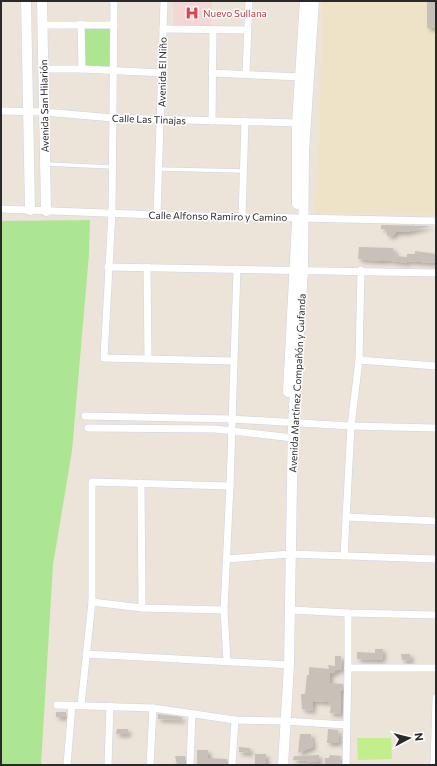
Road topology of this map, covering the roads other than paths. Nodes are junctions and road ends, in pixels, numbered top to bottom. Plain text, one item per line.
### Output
1 (26, 1) edge
2 (42, 1) edge
3 (114, 1) edge
4 (164, 1) edge
5 (249, 1) edge
6 (305, 1) edge
7 (314, 1) edge
8 (81, 24) junction
9 (43, 25) junction
10 (114, 25) junction
11 (163, 29) junction
12 (248, 30) junction
13 (213, 31) junction
14 (44, 69) junction
15 (82, 69) junction
16 (112, 71) junction
17 (162, 73) junction
18 (212, 73) junction
19 (246, 74) junction
20 (301, 77) junction
21 (1, 111) edge
22 (28, 112) junction
23 (44, 112) junction
24 (113, 118) junction
25 (161, 120) junction
26 (212, 121) junction
27 (245, 121) junction
28 (297, 123) junction
29 (45, 164) junction
30 (113, 167) junction
31 (160, 169) junction
32 (243, 171) junction
33 (1, 209) edge
34 (30, 210) junction
35 (46, 211) junction
36 (112, 212) junction
37 (158, 215) junction
38 (242, 217) junction
39 (300, 218) junction
40 (436, 221) edge
41 (108, 267) junction
42 (147, 267) junction
43 (237, 269) junction
44 (299, 270) junction
45 (361, 270) junction
46 (436, 272) edge
47 (148, 360) junction
48 (359, 360) junction
49 (233, 361) junction
50 (436, 366) edge
51 (85, 416) dead end
52 (232, 419) junction
53 (290, 422) junction
54 (352, 426) junction
55 (88, 428) dead end
56 (436, 428) edge
57 (232, 431) junction
58 (293, 438) junction
59 (141, 483) junction
60 (230, 486) junction
61 (346, 517) junction
62 (436, 521) edge
63 (290, 554) junction
64 (344, 556) junction
65 (227, 559) junction
66 (436, 559) edge
67 (92, 602) junction
68 (142, 608) junction
69 (224, 610) junction
70 (291, 610) junction
71 (348, 613) junction
72 (436, 615) edge
73 (436, 619) edge
74 (86, 654) junction
75 (227, 661) junction
76 (289, 665) junction
77 (348, 668) junction
78 (436, 668) edge
79 (436, 698) edge
80 (57, 704) dead end
81 (72, 705) junction
82 (81, 705) junction
83 (110, 706) junction
84 (153, 708) junction
85 (192, 714) junction
86 (236, 720) junction
87 (284, 721) junction
88 (346, 725) junction
89 (67, 765) edge
90 (108, 765) edge
91 (150, 765) edge
92 (190, 765) edge
93 (232, 765) edge
94 (283, 765) edge
95 (346, 765) edge
96 (434, 765) edge

1 - 22 street, Avenida San Hilarión
2 - 9 street, Avenida San Hilarión
3 - 10 street
4 - 11 street, Avenida El Niño
5 - 12 street
6 - 20 street, Avenida Martínez Compañón y Gufanda
7 - 39 street, Avenida Martínez Compañón y Gufanda
8 - 9 street
8 - 10 street
8 - 15 street
9 - 14 street, Avenida San Hilarión
10 - 16 street
11 - 13 street
11 - 17 street, Avenida El Niño
12 - 13 street
12 - 19 street
13 - 18 street
14 - 15 street
14 - 23 street, Avenida San Hilarión
15 - 16 street
16 - 17 street
16 - 24 street
17 - 25 street, Avenida El Niño
18 - 19 street
18 - 26 street
19 - 20 street
20 - 28 street, Avenida Martínez Compañón y Gufanda
21 - 22 street, Calle Las Tinajas
22 - 23 street, Calle Las Tinajas
22 - 34 street, Avenida San Hilarión
23 - 24 street, Calle Las Tinajas
23 - 29 street, Avenida San Hilarión
24 - 25 street, Calle Las Tinajas
24 - 30 street
25 - 26 street, Calle Las Tinajas
25 - 31 street, Avenida El Niño
26 - 27 street, Calle Las Tinajas
27 - 28 street, Calle Las Tinajas
27 - 32 street
28 - 39 street, Avenida Martínez Compañón y Gufanda
29 - 30 lane
29 - 35 street, Avenida San Hilarión
30 - 36 street
31 - 32 lane
31 - 37 street, Avenida El Niño
32 - 38 street
33 - 34 street, Calle Alfonso Ramiro y Camino
34 - 35 street, Calle Alfonso Ramiro y Camino
35 - 36 street, Calle Alfonso Ramiro y Camino
36 - 37 street, Calle Alfonso Ramiro y Camino
36 - 41 street
37 - 38 street, Calle Alfonso Ramiro y Camino
38 - 39 street, Calle Alfonso Ramiro y Camino
39 - 40 street, Calle Alfonso Ramiro y Camino
39 - 44 street, Avenida Martínez Compañón y Gufanda
41 - 42 street
41 - 47 street
42 - 43 street
42 - 47 street
43 - 44 street
43 - 49 street
44 - 45 street
44 - 53 street, Avenida Martínez Compañón y Gufanda
45 - 46 street
45 - 48 street
47 - 49 street
48 - 50 street
48 - 54 street
49 - 52 street
51 - 52 street
52 - 53 street
52 - 57 street
53 - 54 street
53 - 58 street, Avenida Martínez Compañón y Gufanda
54 - 56 street
54 - 61 street
55 - 57 street
57 - 58 street
57 - 60 street
58 - 63 street, Avenida Martínez Compañón y Gufanda
59 - 60 street
59 - 67 street
59 - 68 street
60 - 65 street
61 - 62 street
61 - 64 street
63 - 64 street
63 - 65 street
63 - 70 street, Avenida Martínez Compañón y Gufanda
64 - 66 street
65 - 69 street
67 - 68 street
67 - 74 street
68 - 69 street
69 - 75 street
70 - 71 street
70 - 76 street, Avenida Martínez Compañón y Gufanda
71 - 72 street
71 - 77 street
72 - 73 street
74 - 75 street
74 - 82 street
75 - 76 street
76 - 87 street, Avenida Martínez Compañón y Gufanda
77 - 78 street
77 - 88 street
79 - 96 street
80 - 81 street
81 - 82 street
81 - 89 street
82 - 83 street
83 - 84 street
83 - 90 street
84 - 85 street
84 - 91 street
85 - 86 street
85 - 92 street
86 - 87 street
86 - 93 street
87 - 88 street
87 - 94 street, Avenida Martínez Compañón y Gufanda
88 - 95 street

